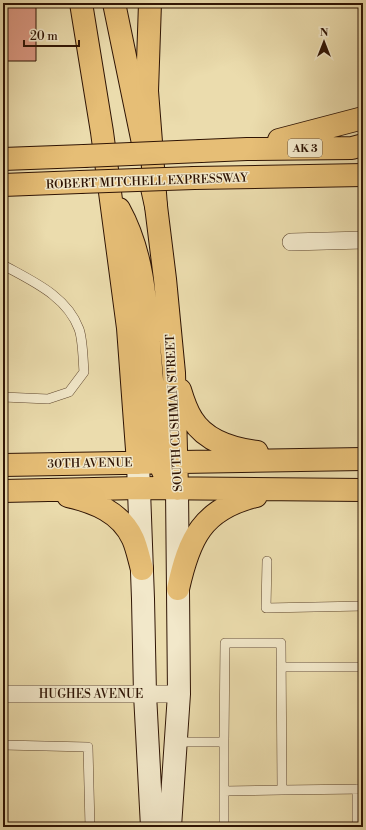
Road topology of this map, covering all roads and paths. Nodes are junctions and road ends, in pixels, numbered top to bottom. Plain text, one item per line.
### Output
1 (81, 3) edge
2 (114, 3) edge
3 (150, 3) edge
4 (363, 118) edge
5 (363, 146) edge
6 (247, 149) junction
7 (3, 159) edge
8 (363, 164) edge
9 (363, 175) edge
10 (290, 177) junction
11 (3, 185) edge
12 (110, 192) junction
13 (156, 206) junction
14 (363, 240) edge
15 (290, 242) dead end
16 (3, 265) edge
17 (174, 373) junction
18 (3, 397) edge
19 (316, 459) junction
20 (363, 459) edge
21 (168, 462) junction
22 (138, 463) junction
23 (3, 465) edge
24 (139, 488) junction
25 (177, 489) junction
26 (37, 490) junction
27 (280, 490) junction
28 (363, 490) edge
29 (3, 491) edge
30 (267, 561) dead end
31 (142, 569) junction
32 (178, 589) junction
33 (363, 606) edge
34 (281, 667) junction
35 (363, 667) edge
36 (3, 694) edge
37 (144, 694) junction
38 (179, 694) junction
39 (176, 742) junction
40 (224, 742) junction
41 (3, 745) edge
42 (360, 789) edge
43 (282, 790) junction
44 (224, 791) junction
45 (90, 827) edge
46 (152, 827) edge
47 (170, 827) edge
48 (224, 827) edge
49 (358, 827) edge

1 - 12 main road
2 - 13 main road, SOUTH CUSHMAN STREET
3 - 13 main road
4 - 6 main road
5 - 6 main road, AK 3
6 - 7 main road, AK 3, bridge
8 - 10 main road
9 - 10 main road
10 - 11 main road, ROBERT MITCHELL EXPRESSWAY, bridge
12 - 21 main road
12 - 22 main road
13 - 17 main road, SOUTH CUSHMAN STREET
14 - 15 street
16 - 18 lane
17 - 19 main road
17 - 21 main road, SOUTH CUSHMAN STREET
19 - 20 main road
19 - 21 main road, 30TH AVENUE
21 - 22 main road, 30TH AVENUE
21 - 25 main road, SOUTH CUSHMAN STREET
22 - 23 main road, 30TH AVENUE
22 - 24 main road
24 - 25 main road
24 - 26 main road
24 - 31 main road
25 - 27 main road
25 - 32 main road, SOUTH CUSHMAN STREET
26 - 29 main road
26 - 31 main road
27 - 28 main road
27 - 32 main road
30 - 33 lane
31 - 37 main road
32 - 38 main road, SOUTH CUSHMAN STREET
34 - 35 lane
34 - 40 lane
34 - 43 lane
36 - 37 street, HUGHES AVENUE
37 - 38 street, HUGHES AVENUE
37 - 46 main road
38 - 39 main road, SOUTH CUSHMAN STREET
39 - 40 lane
39 - 47 main road, SOUTH CUSHMAN STREET
40 - 44 lane
41 - 45 lane
42 - 43 lane
42 - 49 lane
43 - 44 lane
44 - 48 lane

